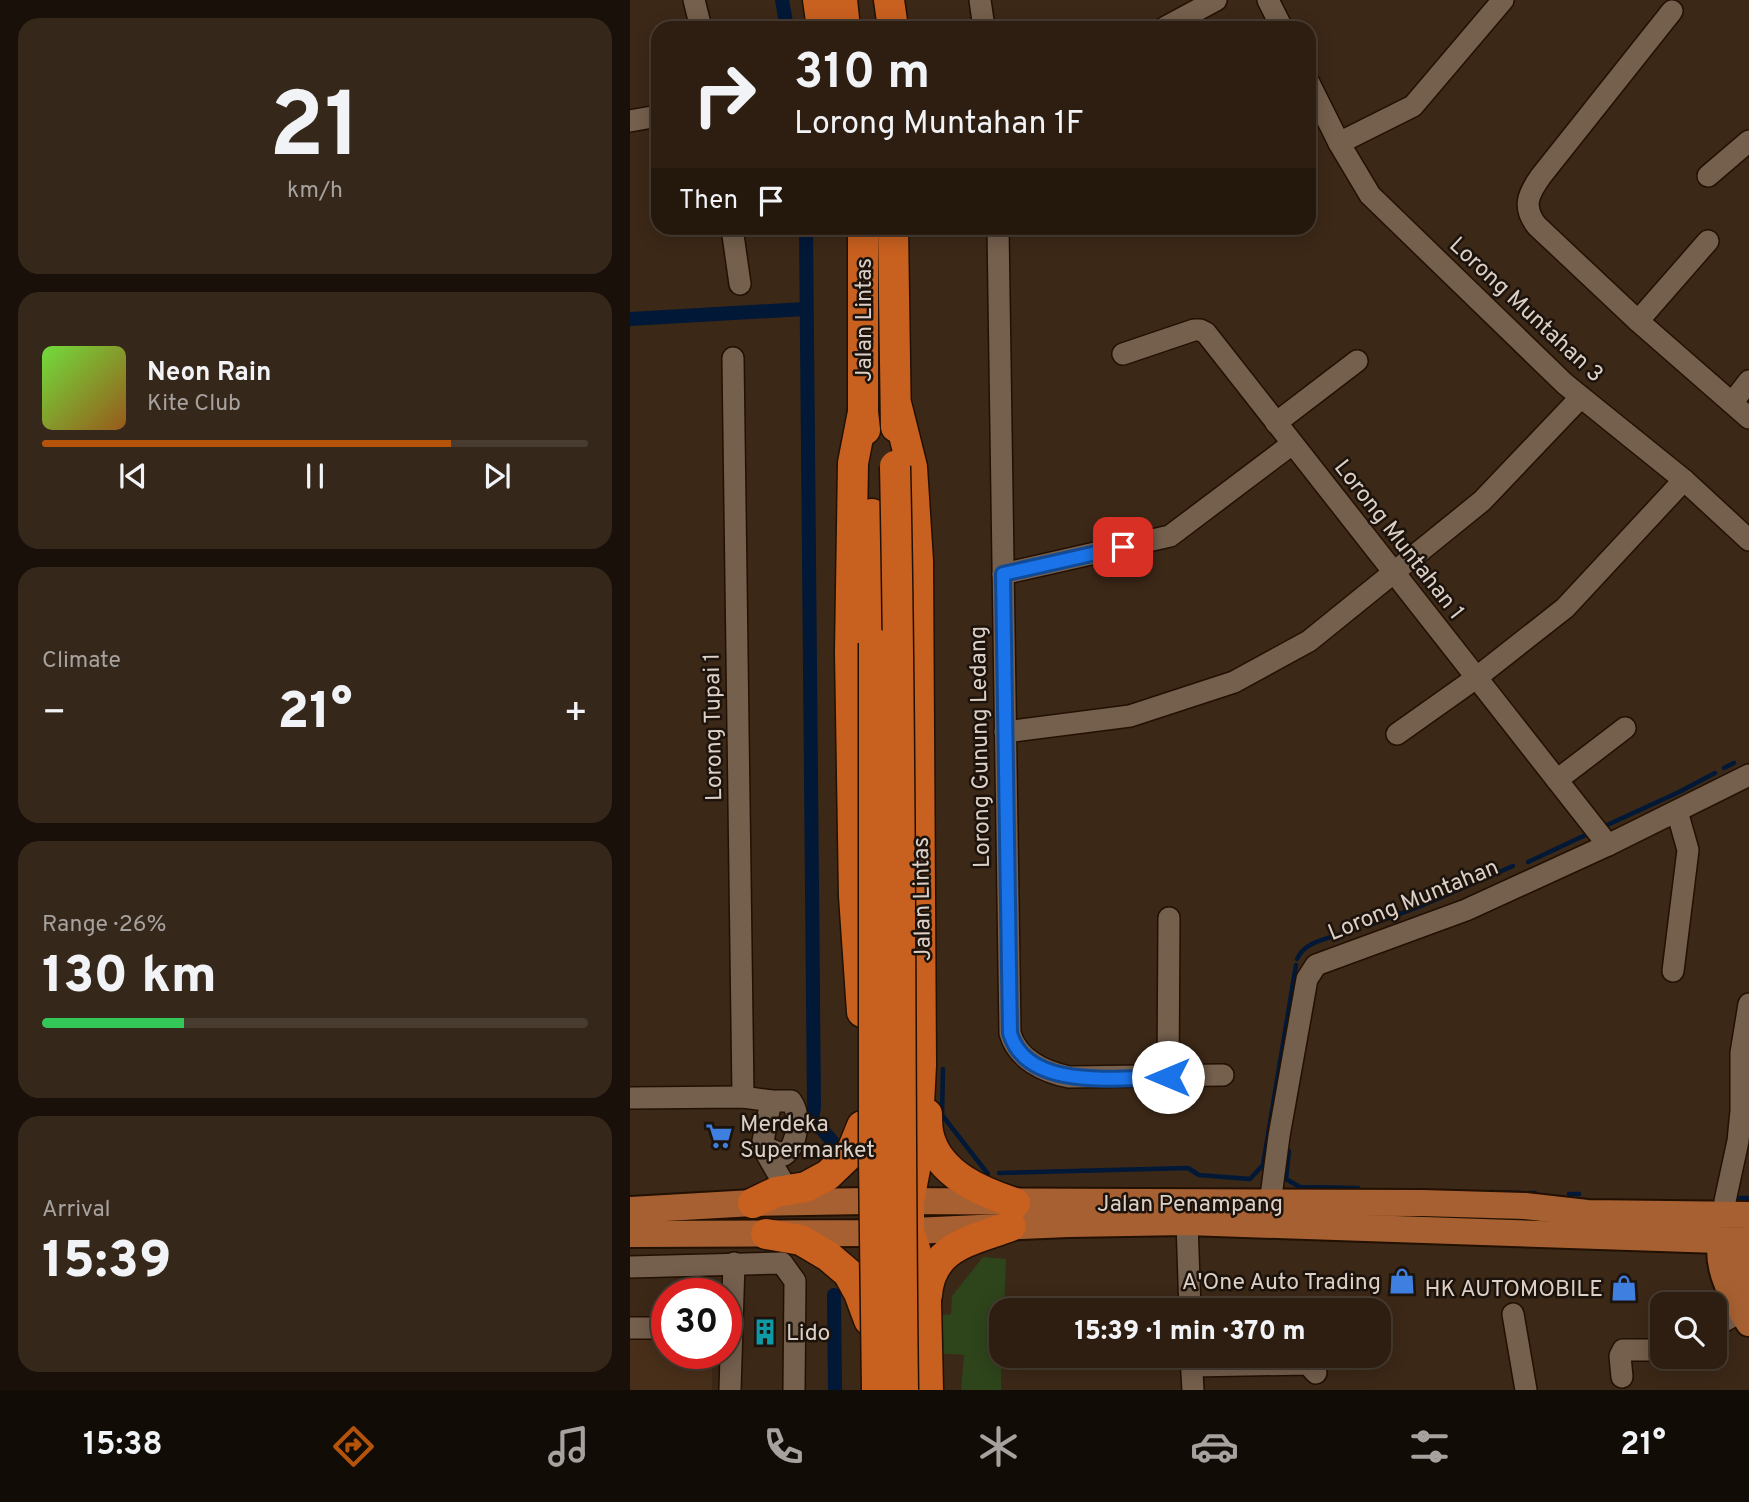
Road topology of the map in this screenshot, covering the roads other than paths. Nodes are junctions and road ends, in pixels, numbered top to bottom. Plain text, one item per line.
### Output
1 (694, 0) edge
2 (818, 0) edge
3 (842, 0) edge
4 (872, 0) edge
5 (889, 0) edge
6 (980, 0) edge
7 (1216, 0) edge
8 (1268, 0) edge
9 (1503, 0) edge
10 (1672, 11) dead end
11 (699, 21) edge
12 (821, 21) edge
13 (844, 21) edge
14 (875, 21) edge
15 (892, 21) edge
16 (983, 21) edge
17 (1177, 21) edge
18 (1278, 21) edge
19 (651, 117) edge
20 (630, 121) edge
21 (1318, 122) edge
22 (1749, 141) edge
23 (1339, 143) junction
24 (1708, 176) dead end
25 (733, 235) edge
26 (863, 235) edge
27 (893, 235) edge
28 (998, 235) edge
29 (1708, 241) dead end
30 (740, 284) dead end
31 (1639, 321) junction
32 (1123, 354) dead end
33 (733, 358) dead end
34 (1357, 361) dead end
35 (1749, 381) edge
36 (1580, 397) junction
37 (1732, 403) junction
38 (897, 407) junction
39 (863, 412) junction
40 (1749, 418) edge
41 (1276, 423) junction
42 (1292, 444) junction
43 (1684, 480) junction
44 (1749, 540) edge
45 (1393, 573) junction
46 (1003, 574) junction
47 (1476, 678) junction
48 (1625, 728) dead end
49 (1005, 732) junction
50 (1397, 734) dead end
51 (1749, 775) edge
52 (1557, 780) junction
53 (1677, 811) junction
54 (1608, 845) junction
55 (1168, 918) dead end
56 (1673, 971) dead end
57 (1749, 1004) edge
58 (921, 1065) junction
59 (1223, 1075) dead end
60 (1168, 1077) junction
61 (743, 1097) junction
62 (630, 1098) edge
63 (771, 1101) junction
64 (917, 1123) junction
65 (862, 1126) junction
66 (762, 1146) junction
67 (788, 1191) junction
68 (867, 1201) junction
69 (909, 1201) junction
70 (753, 1203) junction
71 (1270, 1203) junction
72 (630, 1210) edge
73 (1013, 1215) junction
74 (1187, 1222) junction
75 (1738, 1229) edge
76 (909, 1231) junction
77 (868, 1233) junction
78 (630, 1234) edge
79 (766, 1234) junction
80 (734, 1263) junction
81 (630, 1267) edge
82 (1747, 1274) edge
83 (733, 1278) edge
84 (1190, 1298) edge
85 (926, 1302) junction
86 (869, 1310) junction
87 (1747, 1313) edge
88 (1513, 1314) dead end
89 (1727, 1321) edge
90 (630, 1328) edge
91 (651, 1328) edge
92 (1650, 1350) edge
93 (1192, 1368) edge
94 (1312, 1368) edge
95 (730, 1369) edge
96 (1316, 1373) dead end
97 (1622, 1377) dead end
98 (730, 1390) edge
99 (794, 1390) edge
100 (867, 1390) edge
101 (877, 1390) edge
102 (902, 1390) edge
103 (928, 1390) edge
104 (1192, 1390) edge
105 (1526, 1390) edge

1 - 11 street
2 - 12 highway
3 - 13 highway
4 - 14 highway
5 - 15 highway
6 - 16 street
7 - 17 street
8 - 18 street
9 - 23 street
10 - 31 street
19 - 20 street
21 - 23 street, Lorong Muntahan 3
22 - 24 street
23 - 36 street, Lorong Muntahan 3
25 - 30 street
26 - 39 highway, Jalan Lintas
27 - 38 highway, Jalan Lintas
28 - 46 street, Lorong Gunung Ledang
29 - 31 street
31 - 37 street
32 - 41 street, Lorong Muntahan 1
33 - 61 street, Lorong Tupai 1
34 - 41 street
35 - 37 street
36 - 43 street, Lorong Muntahan 3
36 - 45 street
37 - 40 street
38 - 58 highway, Jalan Lintas
38 - 102 highway, Jalan Lintas, bridge
39 - 65 highway, Jalan Lintas
39 - 101 highway, Jalan Lintas, bridge
41 - 42 street, Lorong Muntahan 1
42 - 45 street, Lorong Muntahan 1
42 - 46 street
43 - 44 street, Lorong Muntahan 3
43 - 47 street
45 - 47 street, Lorong Muntahan 1
45 - 49 street
46 - 49 street, Lorong Gunung Ledang
47 - 50 street
47 - 52 street, Lorong Muntahan 1
48 - 52 street
49 - 60 street, Lorong Gunung Ledang
51 - 53 street, Lorong Muntahan
52 - 54 street, Lorong Muntahan 1
53 - 54 street, Lorong Muntahan
53 - 56 street
54 - 71 street, Lorong Muntahan
55 - 60 street
57 - 75 street
58 - 64 highway, Jalan Lintas
58 - 73 highway
59 - 60 street, Lorong Gunung Ledang
61 - 62 street
61 - 63 street
63 - 66 street
63 - 66 street
64 - 65 highway
64 - 69 highway, Jalan Lintas
65 - 67 highway
65 - 68 highway, Jalan Lintas
66 - 67 street
67 - 70 highway
68 - 69 main road, Jalan Penampang
68 - 70 main road, Jalan Penampang
68 - 77 highway, Jalan Lintas
69 - 73 main road, Jalan Penampang
69 - 76 highway, Jalan Lintas
70 - 72 main road, Jalan Penampang
71 - 73 main road, Jalan Penampang
71 - 75 main road, Jalan Penampang
73 - 74 main road, Jalan Penampang
73 - 76 main road, Jalan Penampang
73 - 85 highway
74 - 75 main road, Jalan Penampang
74 - 84 street
75 - 82 main road
75 - 87 main road
76 - 77 main road, Jalan Penampang
76 - 85 highway, Jalan Lintas
77 - 79 main road, Jalan Penampang
77 - 86 highway, Jalan Lintas
78 - 79 main road, Jalan Penampang
79 - 86 highway
80 - 81 street
80 - 83 street
80 - 99 street
82 - 87 main road
85 - 86 highway
85 - 103 highway, Jalan Lintas
86 - 100 highway, Jalan Lintas
87 - 89 street
88 - 105 street
90 - 91 street
92 - 97 street
93 - 104 street
94 - 96 street
95 - 98 street

